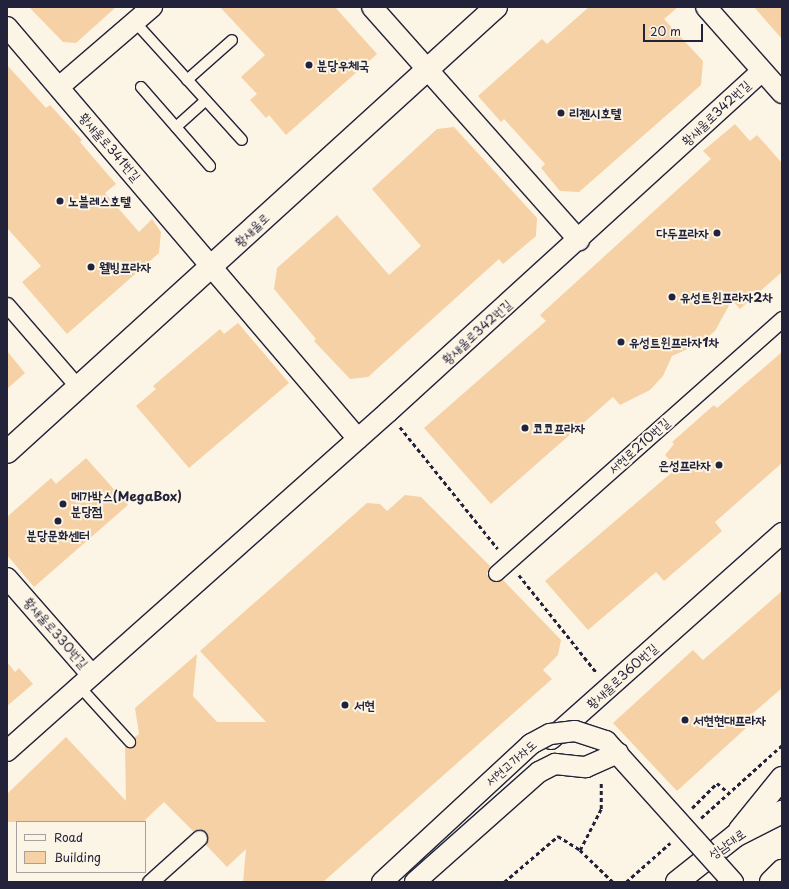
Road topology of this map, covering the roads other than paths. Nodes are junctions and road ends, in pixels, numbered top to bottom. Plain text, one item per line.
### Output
1 (152, 7) edge
2 (372, 7) edge
3 (496, 7) edge
4 (706, 7) edge
5 (135, 22) junction
6 (7, 28) edge
7 (232, 40) dead end
8 (427, 70) junction
9 (762, 71) junction
10 (187, 80) junction
11 (59, 87) junction
12 (141, 87) dead end
13 (782, 92) edge
14 (206, 100) junction
15 (176, 127) junction
16 (242, 140) dead end
17 (210, 166) dead end
18 (579, 240) junction
19 (213, 266) junction
20 (7, 305) edge
21 (782, 320) edge
22 (79, 388) junction
23 (358, 439) junction
24 (7, 452) edge
25 (782, 533) edge
26 (496, 573) dead end
27 (7, 578) edge
28 (86, 681) junction
29 (130, 742) dead end
30 (7, 750) edge
31 (618, 754) junction
32 (782, 778) edge
33 (782, 812) edge
34 (735, 836) junction
35 (199, 838) dead end
36 (150, 882) edge
37 (382, 882) edge
38 (392, 882) edge
39 (415, 882) edge
40 (677, 882) edge
41 (733, 882) edge

1 - 5 street
2 - 8 street
3 - 8 main road, 황새울로
4 - 9 street
5 - 10 lane
5 - 11 street
6 - 11 street, 황새울로341번길
7 - 10 lane
8 - 18 street
8 - 19 main road, 황새울로
9 - 13 street
9 - 18 street, 황새울로342번길
10 - 14 lane
11 - 19 street, 황새울로341번길
12 - 15 lane
14 - 15 lane
14 - 16 lane
15 - 17 lane
18 - 23 street, 황새울로342번길
19 - 22 main road, 황새울로
19 - 23 street
20 - 22 street
21 - 26 street, 서현로210번길
22 - 24 main road, 황새울로
23 - 28 street, 황새울로342번길
25 - 38 street, 황새울로360번길
27 - 28 street, 황새울로330번길
28 - 29 lane
28 - 30 street, 황새울로330번길
31 - 37 street, 서현고가차도, bridge
31 - 39 street, bridge
31 - 41 street, 서현고가차도, bridge
32 - 34 main road
33 - 34 main road, 성남대로
34 - 40 main road, 성남대로
35 - 36 street

